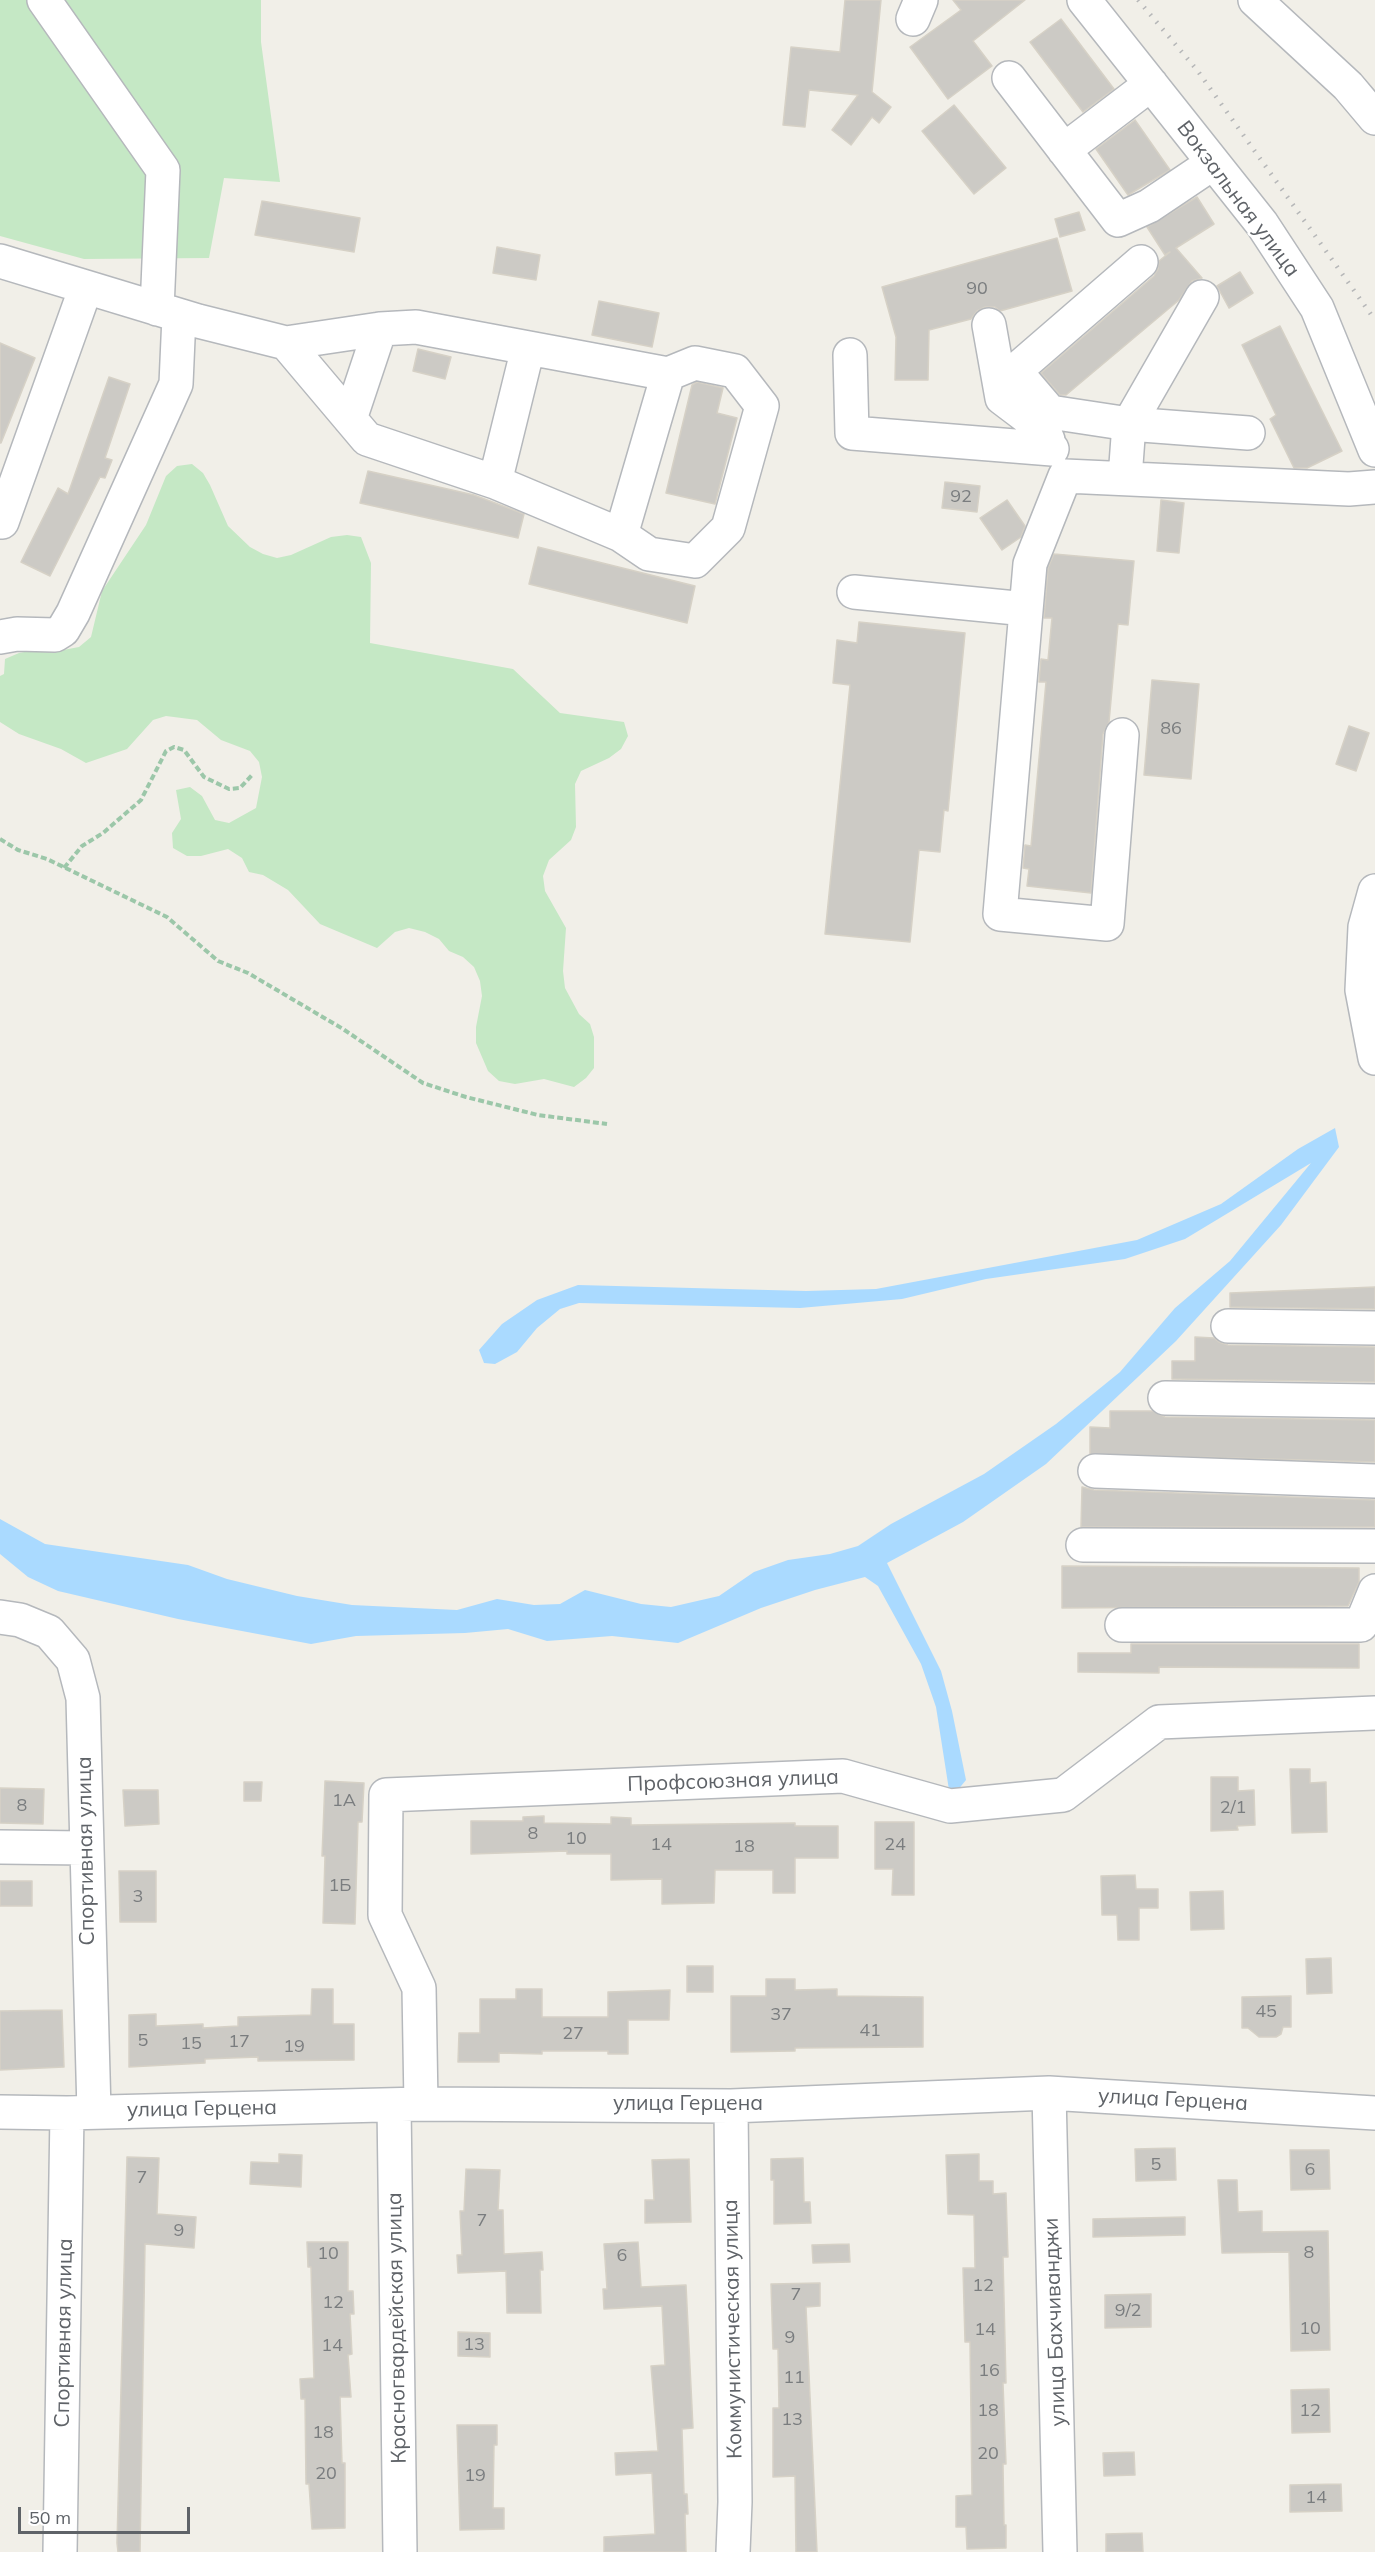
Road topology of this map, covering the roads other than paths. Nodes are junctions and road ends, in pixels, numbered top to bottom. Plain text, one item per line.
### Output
1 (44, 0) edge
2 (1084, 0) edge
3 (1255, 0) edge
4 (1009, 78) dead end
5 (1151, 84) junction
6 (1375, 118) edge
7 (1064, 150) junction
8 (1213, 163) junction
9 (0, 261) edge
10 (1141, 262) dead end
11 (86, 287) junction
12 (1202, 297) dead end
13 (168, 312) junction
14 (989, 325) dead end
15 (380, 329) junction
16 (286, 343) junction
17 (528, 348) junction
18 (850, 355) dead end
19 (668, 374) junction
20 (350, 419) junction
21 (1129, 424) junction
22 (1248, 433) dead end
23 (1375, 450) edge
24 (1059, 463) junction
25 (1125, 478) junction
26 (495, 482) junction
27 (1375, 487) edge
28 (2, 522) dead end
29 (621, 535) junction
30 (854, 592) dead end
31 (1026, 609) junction
32 (0, 637) edge
33 (1122, 735) dead end
34 (1375, 891) edge
35 (1375, 1058) edge
36 (1228, 1326) dead end
37 (1375, 1328) edge
38 (1165, 1398) dead end
39 (1375, 1401) edge
40 (1095, 1471) dead end
41 (1375, 1480) edge
42 (1083, 1545) dead end
43 (1375, 1546) edge
44 (1375, 1591) edge
45 (0, 1593) edge
46 (10, 1618) edge
47 (1122, 1624) dead end
48 (1375, 1712) edge
49 (1375, 1731) edge
50 (386, 1795) joint
51 (0, 1847) edge
52 (86, 1848) junction
53 (1049, 2093) junction
54 (407, 2104) junction
55 (731, 2106) junction
56 (0, 2112) edge
57 (80, 2112) junction
58 (1375, 2113) edge
59 (60, 2552) edge
60 (400, 2552) edge
61 (733, 2552) edge
62 (1060, 2552) edge

1 - 13 street
2 - 5 street, Вокзальная улица
3 - 6 street
4 - 7 street
5 - 7 street
5 - 8 street, Вокзальная улица
7 - 8 street
8 - 23 street, Вокзальная улица
9 - 11 street
10 - 21 street
11 - 13 street
11 - 28 street
12 - 21 street
13 - 16 street
13 - 32 street
14 - 24 street
15 - 16 street
15 - 17 street
15 - 20 street
16 - 20 street
17 - 19 street
17 - 26 street
18 - 24 street
19 - 29 street
19 - 29 street
20 - 26 street
21 - 22 street
21 - 25 street
24 - 25 street
24 - 31 street
25 - 27 street
26 - 29 street
30 - 31 street
31 - 33 street
34 - 35 street
36 - 37 street
38 - 39 street
40 - 41 street
42 - 43 street
44 - 47 street
45 - 46 street
46 - 52 street, Спортивная улица
48 - 49 street
48 - 50 street, Профсоюзная улица
50 - 54 street, Красногвардейская улица
51 - 52 street
52 - 57 street, Спортивная улица
53 - 55 street, улица Герцена
53 - 58 street, улица Герцена
53 - 62 street, улица Бахчиванджи
54 - 55 street, улица Герцена
54 - 57 street, улица Герцена
54 - 60 street, Красногвардейская улица
55 - 61 street, Коммунистическая улица
56 - 57 street, улица Герцена
57 - 59 street, Спортивная улица

